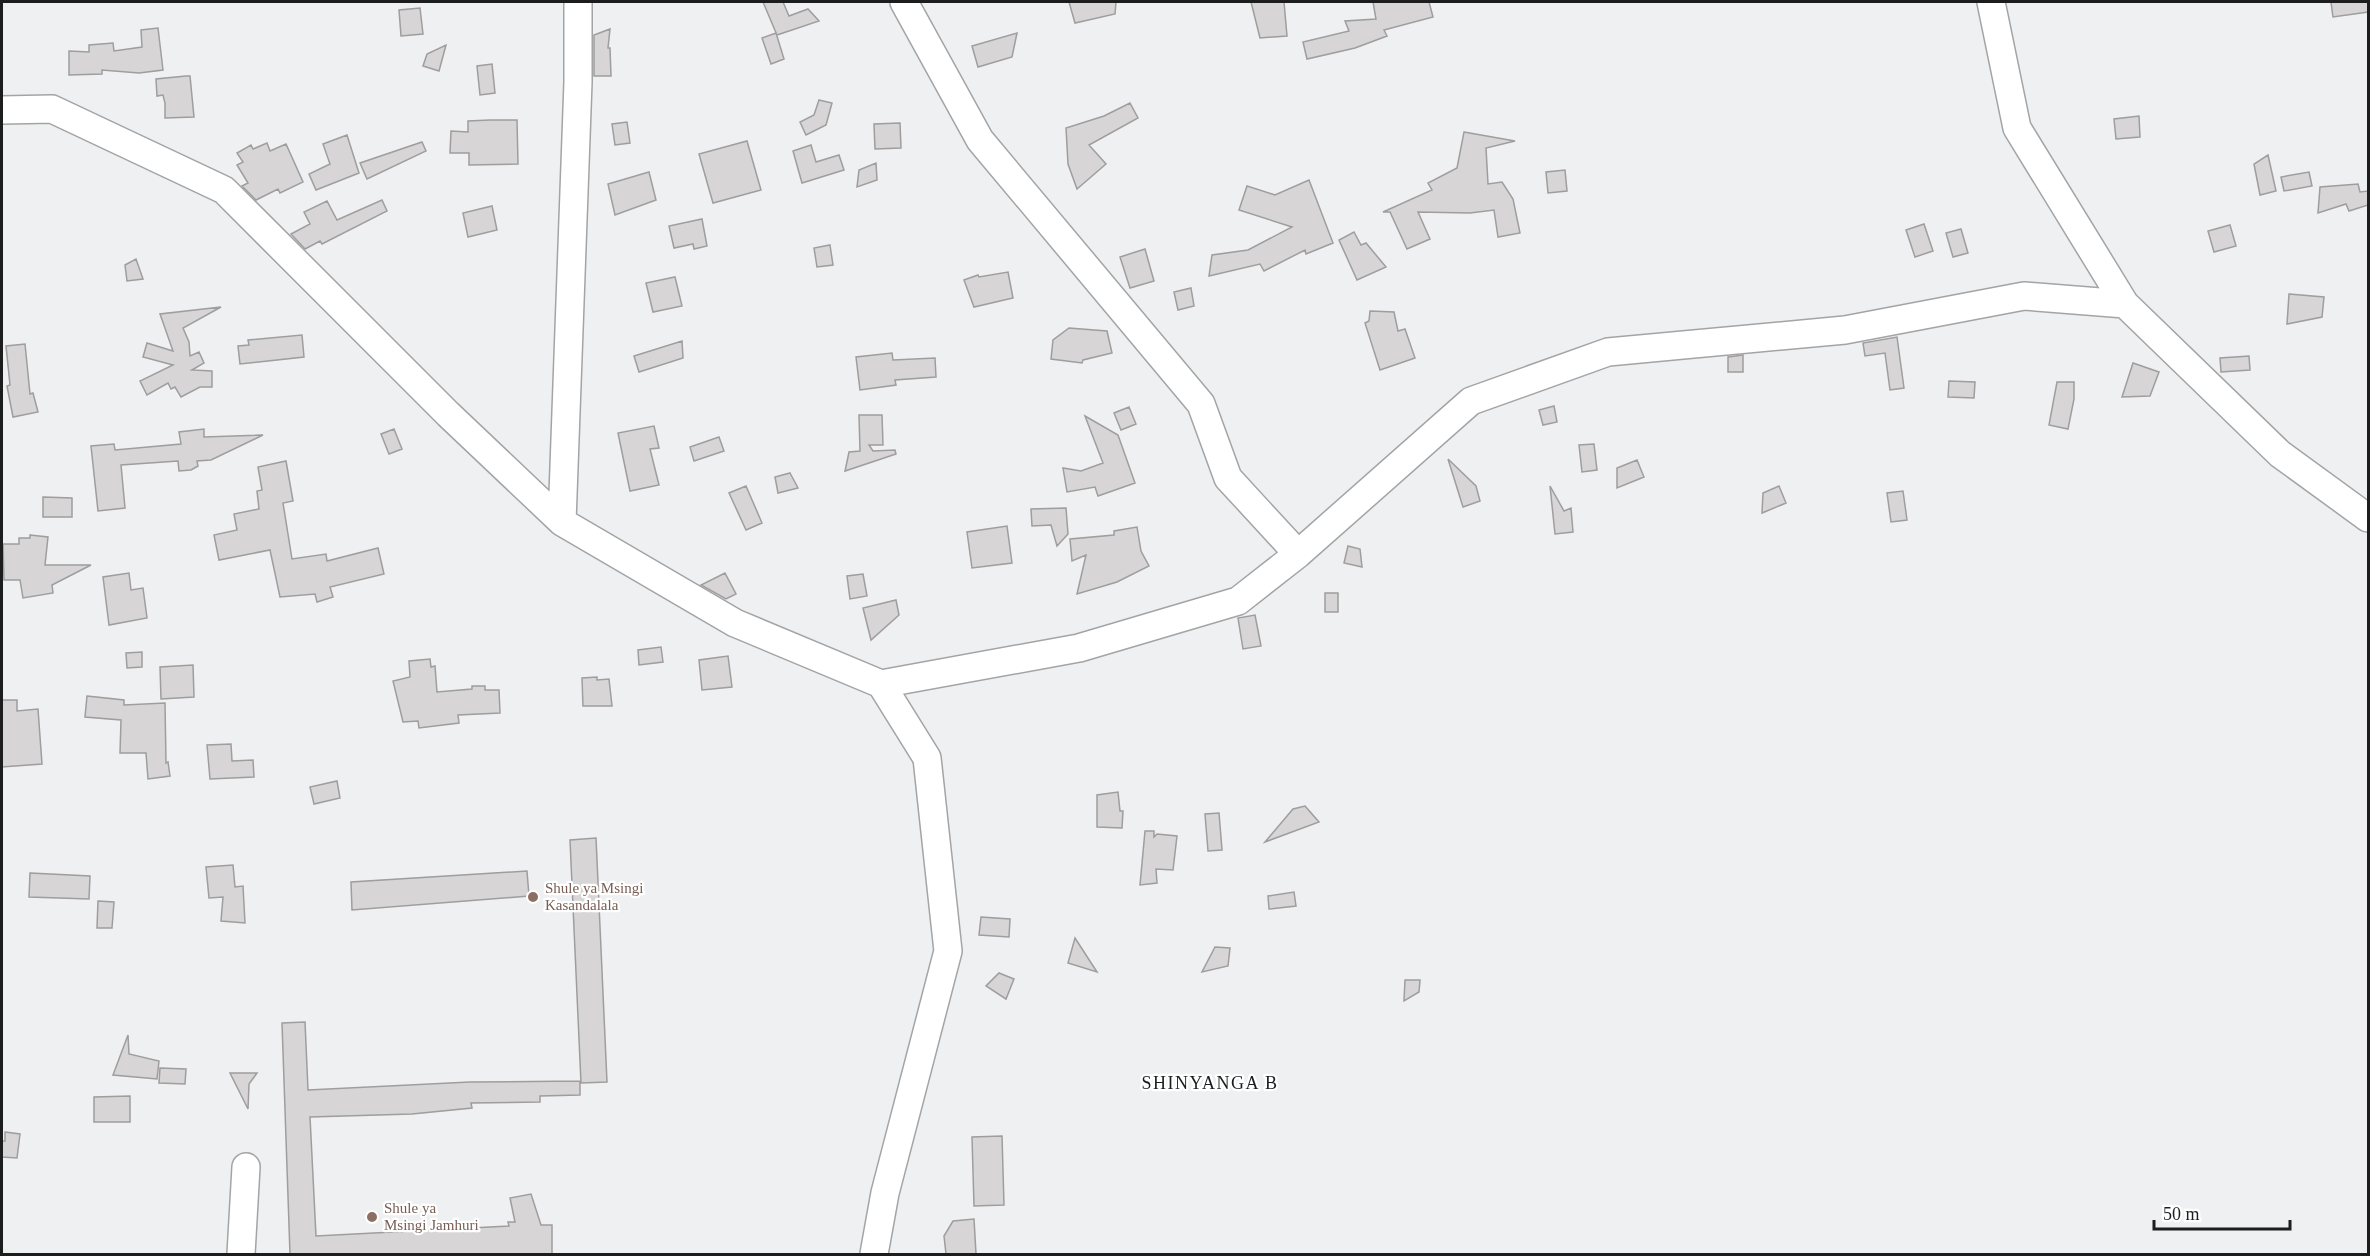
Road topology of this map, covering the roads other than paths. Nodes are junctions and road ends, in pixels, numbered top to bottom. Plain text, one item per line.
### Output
1 (578, 2) edge
2 (904, 2) edge
3 (1991, 2) edge
4 (2, 110) edge
5 (2125, 304) junction
6 (2368, 518) edge
7 (562, 522) junction
8 (1298, 554) junction
9 (880, 684) junction
10 (246, 1167) dead end
11 (241, 1254) edge
12 (874, 1254) edge

1 - 7 street
2 - 8 street
3 - 5 street
4 - 7 street
5 - 6 street
5 - 8 street
7 - 9 street
8 - 9 street
9 - 12 street
10 - 11 street

